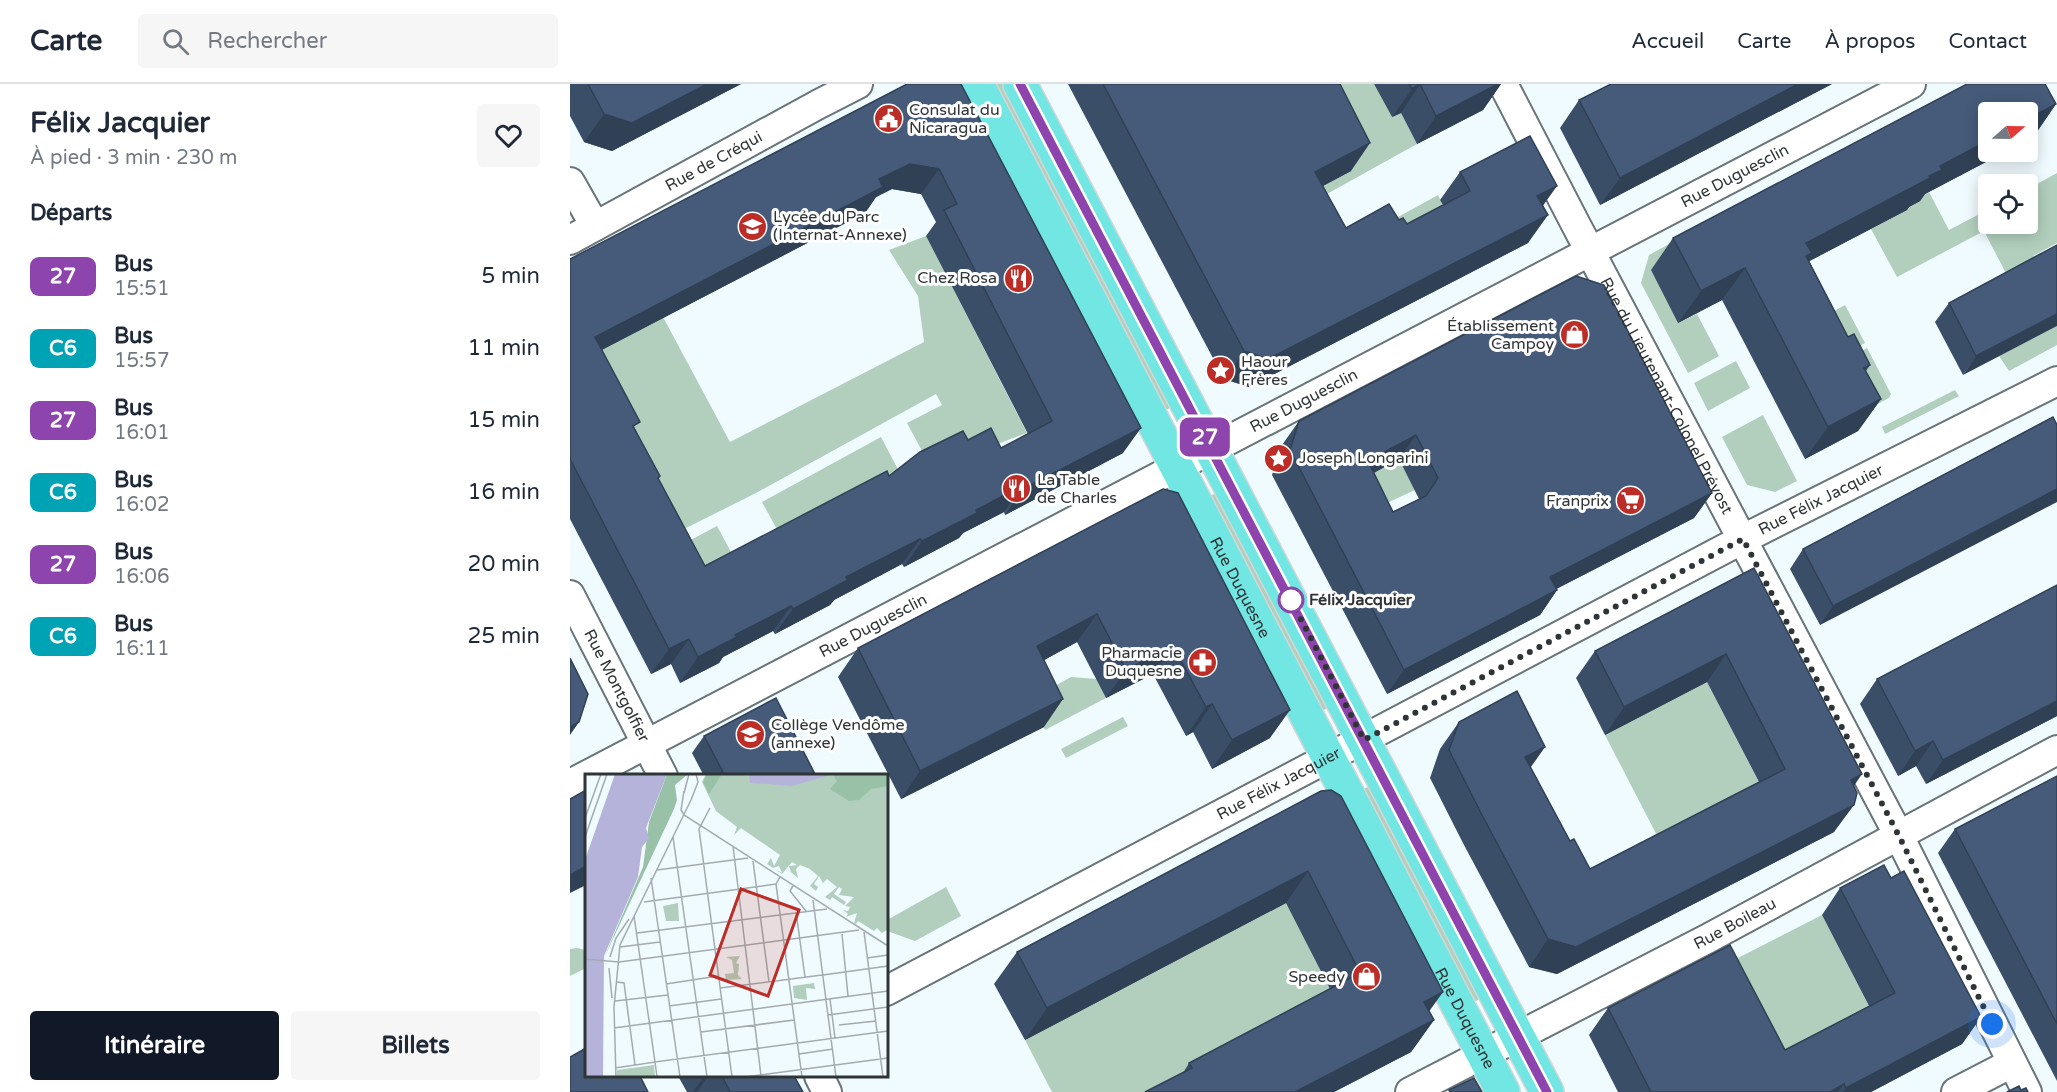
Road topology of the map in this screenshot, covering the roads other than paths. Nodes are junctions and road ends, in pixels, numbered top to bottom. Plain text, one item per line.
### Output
1 (858, 84) edge
2 (977, 84) edge
3 (1020, 84) edge
4 (1503, 84) edge
5 (1911, 84) edge
6 (570, 182) edge
7 (595, 226) junction
8 (570, 240) edge
9 (1591, 251) junction
10 (2057, 381) edge
11 (1211, 449) junction
12 (1177, 467) junction
13 (1743, 539) junction
14 (570, 595) edge
15 (1364, 740) junction
16 (647, 744) junction
17 (2057, 750) edge
18 (1329, 758) junction
19 (589, 774) edge
20 (662, 774) edge
21 (585, 776) edge
22 (570, 784) edge
23 (1899, 836) junction
24 (888, 991) edge
25 (1518, 1036) junction
26 (1484, 1054) junction
27 (2012, 1063) junction
28 (820, 1077) edge
29 (827, 1092) edge
30 (1410, 1092) edge
31 (1503, 1092) edge
32 (1547, 1092) edge
33 (1956, 1092) edge
34 (2027, 1092) edge

1 - 7 street, Rue de Créqui
2 - 12 main road, Rue Duquesne
3 - 11 main road
4 - 9 street, Rue du Lieutenant-Colonel Prévost
5 - 9 street, Rue Duguesclin
6 - 7 street
7 - 8 street, Rue de Créqui
9 - 11 street, Rue Duguesclin
9 - 13 street, Rue du Lieutenant-Colonel Prévost
10 - 13 street, Rue Félix Jacquier
11 - 12 street, Rue Duguesclin
11 - 15 main road
12 - 16 street, Rue Duguesclin
12 - 18 main road, Rue Duquesne
13 - 15 street, Rue Félix Jacquier
13 - 23 street, Rue du Lieutenant-Colonel Prévost
14 - 16 street, Rue Montgolfier
15 - 18 street, Rue Félix Jacquier
15 - 25 main road
16 - 19 street, Rue Duguesclin
16 - 20 street, Rue Montgolfier
17 - 23 street, Rue Boileau
18 - 24 street, Rue Félix Jacquier
18 - 26 main road, Rue Duquesne
21 - 22 street, Rue Duguesclin
23 - 25 street, Rue Boileau
23 - 27 street, Rue du Lieutenant-Colonel Prévost
25 - 26 street, Rue Boileau
25 - 32 main road
26 - 30 street, Rue Boileau
26 - 31 main road, Rue Duquesne
27 - 33 street
27 - 34 street, Rue du Lieutenant-Colonel Prévost
28 - 29 street

